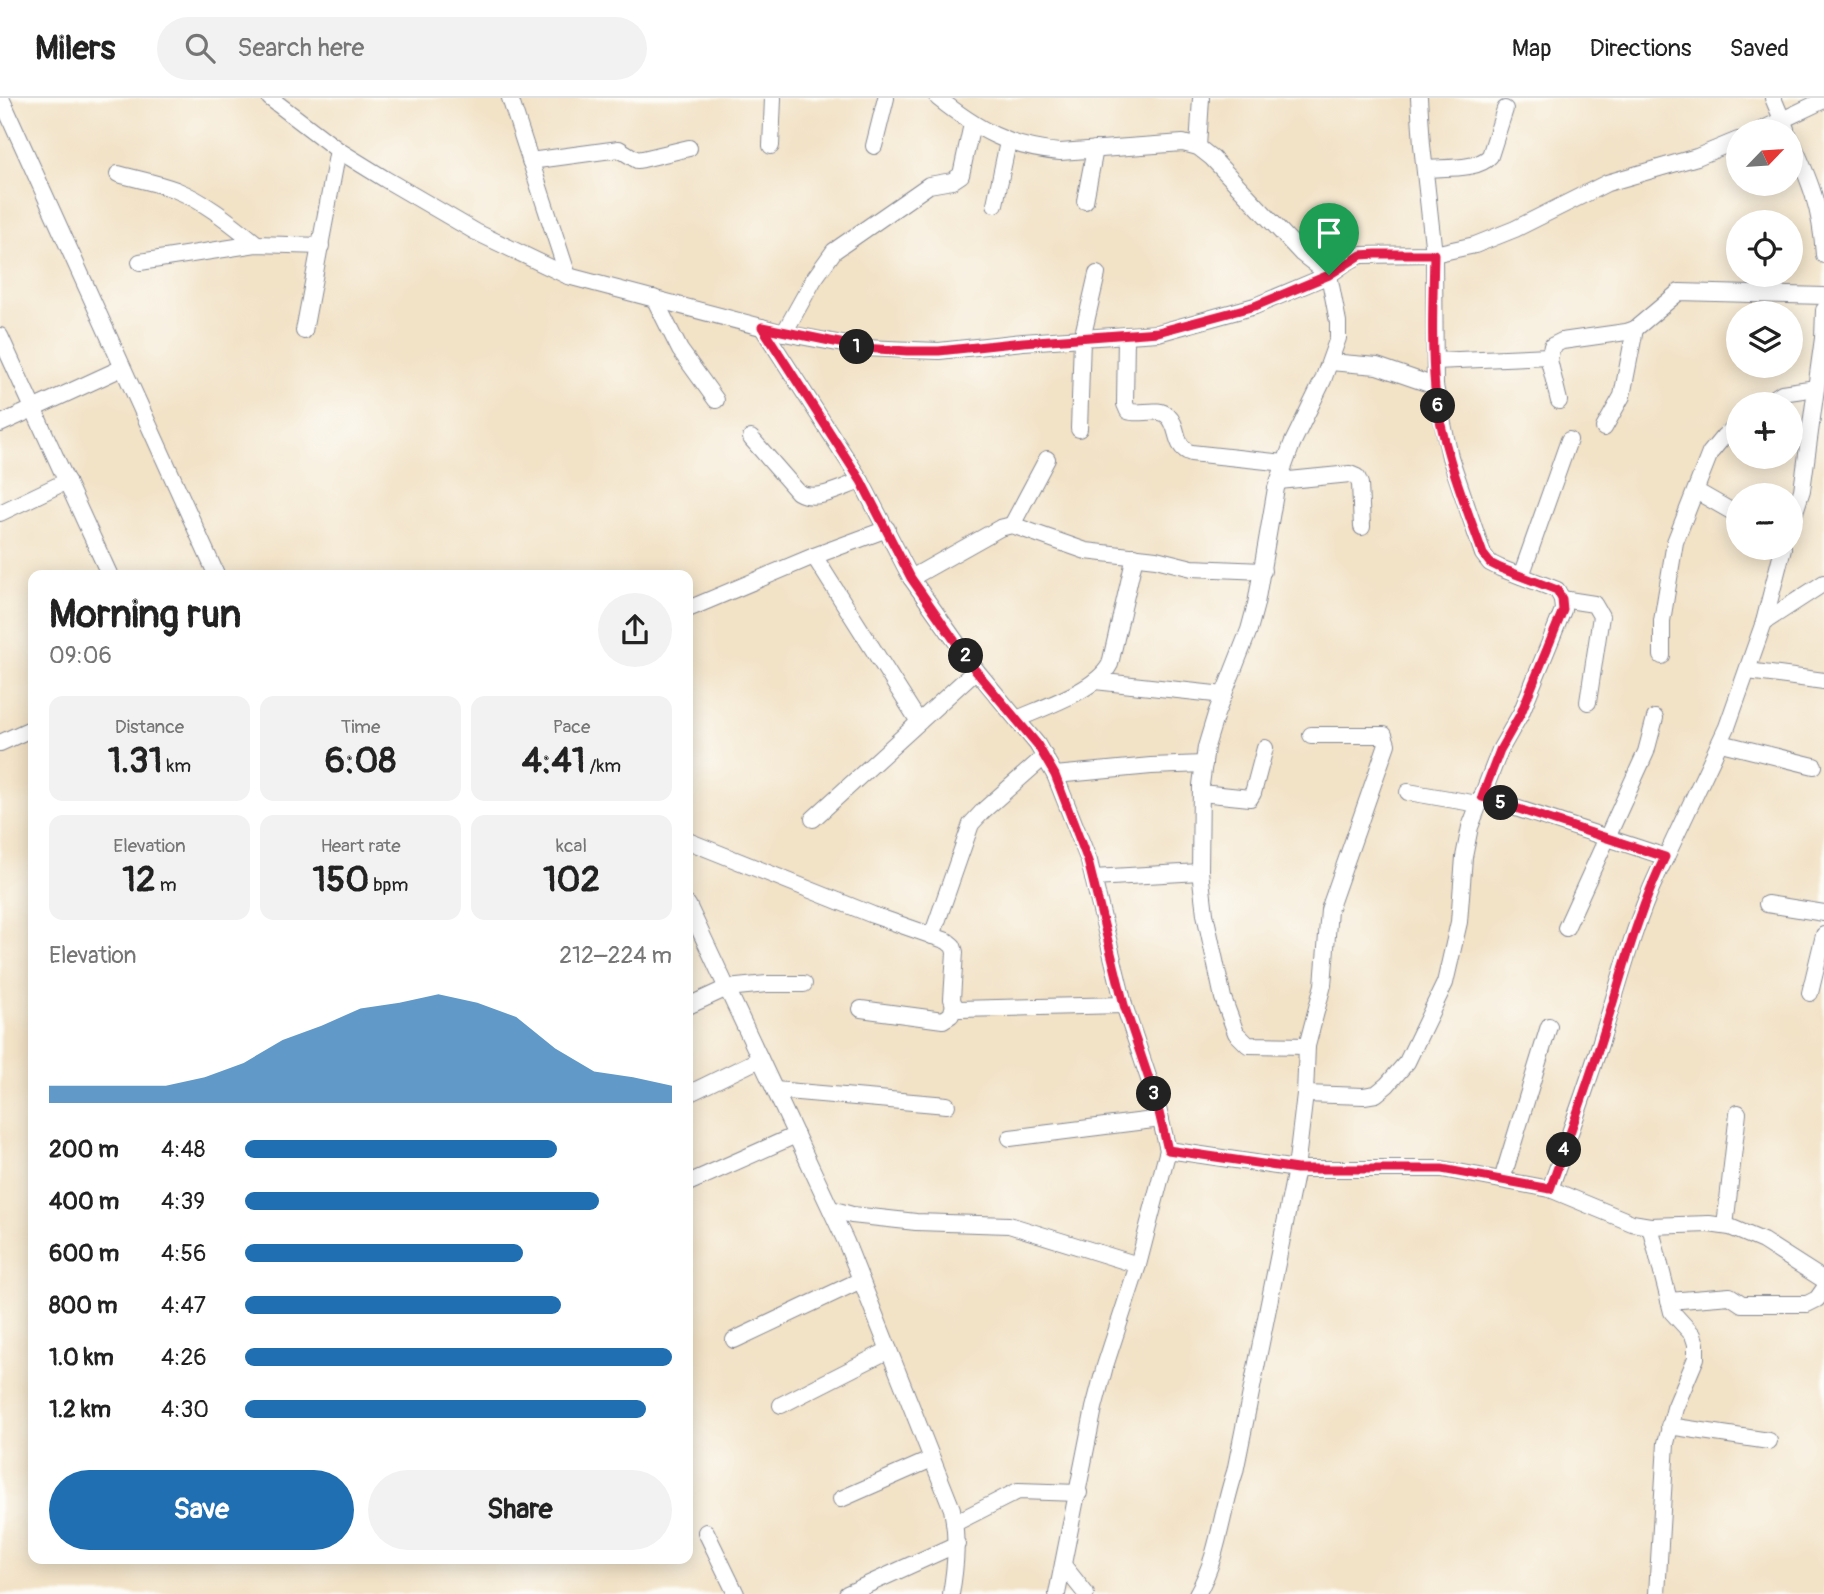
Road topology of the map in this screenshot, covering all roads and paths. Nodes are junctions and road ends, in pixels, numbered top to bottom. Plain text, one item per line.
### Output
1 (1, 98) edge
2 (270, 98) edge
3 (510, 98) edge
4 (774, 98) edge
5 (886, 98) edge
6 (938, 98) edge
7 (1201, 98) edge
8 (1419, 98) edge
9 (1773, 98) edge
10 (1824, 100) edge
11 (1505, 109) dead end
12 (1782, 119) edge
13 (1796, 119) edge
14 (972, 124) junction
15 (1008, 142) junction
16 (1726, 145) edge
17 (771, 146) dead end
18 (874, 146) dead end
19 (1198, 147) junction
20 (689, 148) dead end
21 (1094, 149) junction
22 (338, 150) junction
23 (530, 161) junction
24 (1803, 166) edge
25 (1425, 169) junction
26 (118, 174) dead end
27 (1085, 201) dead end
28 (995, 204) dead end
29 (257, 244) junction
30 (321, 246) junction
31 (1434, 254) junction
32 (1824, 255) edge
33 (140, 262) dead end
34 (1097, 274) dead end
35 (568, 275) junction
36 (1329, 275) junction
37 (1824, 296) edge
38 (654, 298) junction
39 (1824, 310) edge
40 (762, 327) junction
41 (1636, 329) junction
42 (304, 331) dead end
43 (784, 333) junction
44 (1126, 335) junction
45 (0, 336) edge
46 (1082, 339) junction
47 (1549, 356) junction
48 (1434, 361) junction
49 (1330, 362) junction
50 (122, 368) junction
51 (1435, 386) junction
52 (1816, 388) junction
53 (1789, 392) edge
54 (716, 400) dead end
55 (1559, 401) dead end
56 (34, 410) junction
57 (0, 424) edge
58 (1604, 428) dead end
59 (1079, 429) dead end
60 (1726, 436) edge
61 (751, 438) dead end
62 (1569, 440) dead end
63 (1047, 459) dead end
64 (1284, 463) junction
65 (66, 481) junction
66 (861, 481) junction
67 (1279, 481) junction
68 (1803, 483) edge
69 (1696, 491) junction
70 (1726, 507) edge
71 (0, 513) edge
72 (1012, 525) junction
73 (1362, 527) dead end
74 (887, 529) junction
75 (814, 555) junction
76 (1135, 556) junction
77 (1779, 560) edge
78 (107, 570) edge
79 (214, 570) edge
80 (1263, 571) junction
81 (1521, 576) junction
82 (911, 578) junction
83 (1824, 583) edge
84 (1562, 599) junction
85 (693, 607) edge
86 (1764, 622) junction
87 (1662, 656) dead end
88 (975, 670) junction
89 (1748, 671) junction
90 (1095, 681) junction
91 (1824, 681) edge
92 (1224, 695) junction
93 (1588, 702) dead end
94 (1655, 718) dead end
95 (1017, 719) junction
96 (919, 722) junction
97 (28, 731) edge
98 (1311, 735) dead end
99 (0, 743) edge
100 (1721, 743) junction
101 (1265, 748) dead end
102 (1045, 756) junction
103 (1204, 764) junction
104 (1814, 766) dead end
105 (1055, 775) junction
106 (1408, 792) dead end
107 (1201, 793) junction
108 (1480, 801) junction
109 (814, 818) dead end
110 (1606, 839) junction
111 (693, 843) edge
112 (1665, 857) junction
113 (1200, 873) junction
114 (1093, 878) junction
115 (1767, 904) dead end
116 (1824, 913) edge
117 (693, 918) edge
118 (1566, 928) dead end
119 (1824, 935) edge
120 (932, 936) junction
121 (804, 984) dead end
122 (727, 988) junction
123 (1810, 993) dead end
124 (693, 1004) edge
125 (954, 1005) junction
126 (1124, 1005) junction
127 (861, 1009) dead end
128 (1549, 1026) dead end
129 (1307, 1046) junction
130 (760, 1059) junction
131 (775, 1090) junction
132 (693, 1092) edge
133 (1305, 1094) junction
134 (947, 1105) dead end
135 (1738, 1114) dead end
136 (1161, 1119) junction
137 (796, 1135) junction
138 (1010, 1138) dead end
139 (1168, 1150) junction
140 (1297, 1169) junction
141 (1502, 1180) junction
142 (693, 1182) edge
143 (1550, 1189) junction
144 (831, 1209) junction
145 (1650, 1226) junction
146 (1725, 1226) junction
147 (1138, 1265) junction
148 (861, 1280) junction
149 (1824, 1280) edge
150 (1824, 1289) edge
151 (1669, 1301) junction
152 (734, 1340) dead end
153 (888, 1350) junction
154 (781, 1405) dead end
155 (1670, 1426) junction
156 (1769, 1441) dead end
157 (932, 1459) junction
158 (1079, 1493) junction
159 (841, 1499) dead end
160 (955, 1523) junction
161 (706, 1532) dead end
162 (957, 1544) junction
163 (1063, 1565) junction
164 (736, 1594) edge
165 (847, 1594) edge
166 (951, 1594) edge
167 (1057, 1594) edge
168 (1086, 1594) edge
169 (1197, 1594) edge
170 (1657, 1594) edge

1 - 50 street
2 - 22 street
3 - 23 street
4 - 17 street
5 - 18 street
6 - 14 street
7 - 19 street
8 - 25 street
9 - 12 street
10 - 13 street
11 - 25 street
14 - 15 street
14 - 43 street
15 - 21 street
15 - 28 street
16 - 31 street
19 - 21 street
19 - 36 street
20 - 23 street
21 - 27 street
22 - 30 street
22 - 35 street
23 - 35 street
24 - 32 street
25 - 31 street
26 - 29 street
29 - 30 street
29 - 33 street
30 - 42 street
31 - 36 street
31 - 48 street
34 - 46 street
35 - 38 street
36 - 44 street
36 - 49 street
37 - 41 street
38 - 40 street
38 - 54 street
39 - 52 street
40 - 43 street
40 - 66 street
41 - 47 street
41 - 58 street
43 - 46 street
44 - 46 street
44 - 64 street
45 - 56 street
46 - 59 street
47 - 48 street
47 - 55 street
48 - 51 street
49 - 51 street
49 - 64 street
50 - 56 street
50 - 79 street
51 - 81 street
52 - 53 street
52 - 68 street
56 - 57 street
56 - 65 street
60 - 69 street
61 - 66 street
62 - 81 street
63 - 72 street
64 - 67 street
65 - 71 street
65 - 78 street
66 - 74 street
67 - 73 street
67 - 80 street
69 - 70 street
69 - 87 street
72 - 76 street
72 - 82 street
74 - 75 street
74 - 82 street
75 - 85 street
75 - 96 street
76 - 80 street
76 - 90 street
77 - 86 street
80 - 92 street
81 - 84 street
82 - 88 street
83 - 86 street
84 - 93 street
84 - 108 street
86 - 89 street
88 - 95 street
88 - 96 street
89 - 91 street
89 - 100 street
90 - 92 street
90 - 95 street
92 - 103 street
94 - 110 street
95 - 102 street
96 - 109 street
97 - 99 street
98 - 129 street
100 - 104 street
100 - 112 street
101 - 107 street
102 - 105 street
102 - 120 street
103 - 105 street
103 - 107 street
105 - 114 street
106 - 108 street
107 - 113 street
108 - 110 street
108 - 133 street
110 - 112 street
110 - 118 street
111 - 120 street
112 - 143 street
113 - 114 street
113 - 129 street
114 - 126 street
115 - 116 street
117 - 122 street
119 - 123 street
120 - 125 street
121 - 122 street
122 - 124 street
122 - 130 street
125 - 126 street
125 - 127 street
126 - 136 street
128 - 141 street
129 - 133 street
130 - 131 street
130 - 132 street
131 - 134 street
131 - 137 street
133 - 140 street
135 - 146 street
136 - 138 street
136 - 139 street
137 - 142 street
137 - 144 street
139 - 140 street
139 - 147 street
140 - 141 street
140 - 169 street
141 - 143 street
143 - 145 street
144 - 147 street
144 - 148 street
145 - 146 street
145 - 151 street
146 - 149 street
147 - 158 street
148 - 152 street
148 - 153 street
150 - 151 street
151 - 155 street
153 - 154 street
153 - 157 street
155 - 156 street
155 - 170 street
157 - 159 street
157 - 160 street
158 - 160 street
158 - 163 street
160 - 162 street
161 - 164 street
162 - 165 street
162 - 166 street
163 - 167 street
163 - 168 street

